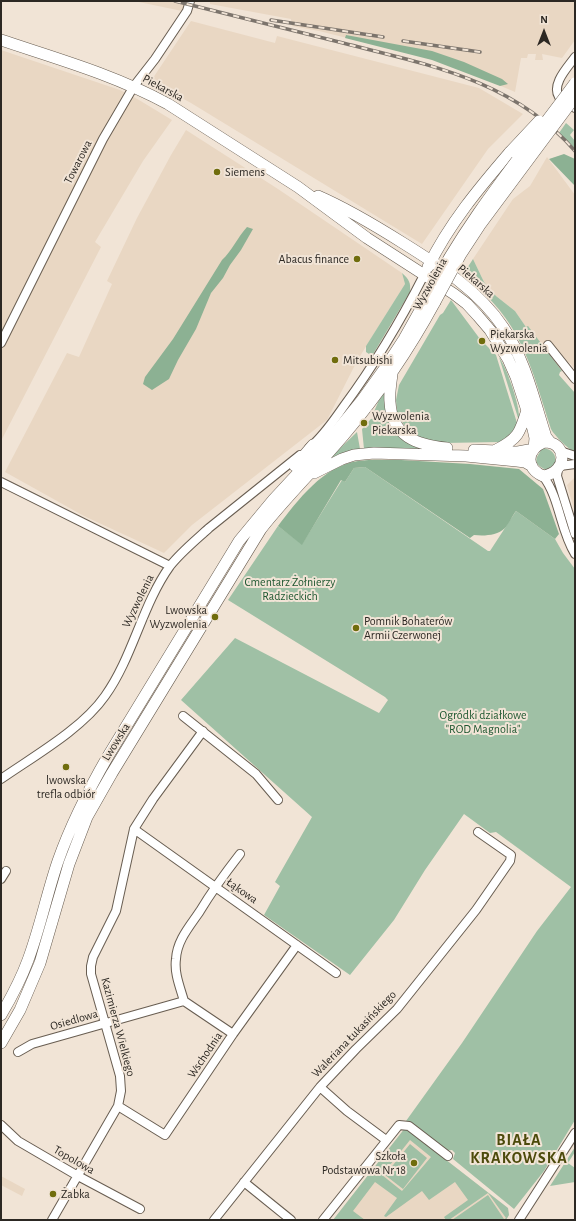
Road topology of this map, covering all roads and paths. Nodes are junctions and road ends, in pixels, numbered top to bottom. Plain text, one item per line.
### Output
1 (190, 1) edge
2 (1, 40) edge
3 (575, 57) edge
4 (575, 83) edge
5 (134, 86) junction
6 (575, 97) edge
7 (575, 108) edge
8 (553, 112) junction
9 (298, 187) junction
10 (431, 261) junction
11 (424, 275) junction
12 (431, 300) junction
13 (1, 343) edge
14 (548, 345) dead end
15 (392, 373) junction
16 (575, 379) edge
17 (527, 410) junction
18 (550, 442) junction
19 (313, 445) junction
20 (534, 449) junction
21 (495, 451) junction
22 (560, 451) junction
23 (575, 456) edge
24 (312, 458) joint
25 (575, 464) edge
26 (532, 466) junction
27 (559, 468) junction
28 (543, 476) junction
29 (304, 480) junction
30 (1, 482) edge
31 (255, 521) junction
32 (575, 534) edge
33 (575, 554) edge
34 (170, 566) junction
35 (183, 716) dead end
36 (203, 731) junction
37 (1, 779) edge
38 (278, 800) dead end
39 (134, 829) junction
40 (478, 832) dead end
41 (240, 854) dead end
42 (6, 871) dead end
43 (1, 879) edge
44 (215, 887) junction
45 (297, 945) junction
46 (336, 973) dead end
47 (184, 1001) junction
48 (1, 1015) edge
49 (106, 1023) junction
50 (233, 1034) junction
51 (1, 1043) edge
52 (18, 1052) dead end
53 (320, 1087) junction
54 (118, 1106) junction
55 (1, 1125) edge
56 (575, 1133) edge
57 (386, 1140) junction
58 (448, 1156) dead end
59 (78, 1176) junction
60 (244, 1182) junction
61 (140, 1209) dead end
62 (52, 1220) edge
63 (214, 1220) edge
64 (291, 1220) edge
65 (323, 1220) edge
66 (519, 1220) edge

1 - 5 street, Towarowa
2 - 5 main road, Piekarska
3 - 7 street
4 - 8 main road, Wyzwolenia, bridge
5 - 9 main road, Piekarska
5 - 13 street, Towarowa
6 - 12 main road, Wyzwolenia, bridge
8 - 10 main road, bridge
8 - 12 main road, Wyzwolenia, bridge
9 - 10 main road, Piekarska
9 - 11 main road, Piekarska
10 - 11 main road
10 - 18 main road, Piekarska
11 - 17 main road, Piekarska
11 - 19 street, Wyzwolenia
12 - 15 main road, Wyzwolenia
12 - 24 main road, Wyzwolenia
14 - 16 street
15 - 21 main road
15 - 29 main road, Wyzwolenia
17 - 20 main road, Piekarska
17 - 21 main road
18 - 20 main road
18 - 22 main road
19 - 31 main road
19 - 34 street, Wyzwolenia
20 - 21 main road
20 - 26 main road
22 - 23 street
22 - 27 main road
24 - 31 main road, Lwowska
25 - 27 street
26 - 28 main road
26 - 29 main road
27 - 28 main road
27 - 32 street
28 - 33 street
29 - 51 main road, Lwowska
30 - 34 street
31 - 48 main road, Lwowska
34 - 37 street, Wyzwolenia
35 - 36 street
36 - 38 street
36 - 39 street, Kazimierza Wielkiego
39 - 44 street, Łąkowa
39 - 49 street, Kazimierza Wielkiego
40 - 53 street, Waleriana Łukasińskiego
41 - 44 street
42 - 43 street
44 - 45 street, Łąkowa
44 - 47 street
45 - 46 street, Łąkowa
45 - 50 street, Wschodnia
47 - 49 street, Osiedlowa
47 - 50 street
49 - 52 street, Osiedlowa
49 - 54 street, Kazimierza Wielkiego
50 - 54 street, Wschodnia
53 - 57 street
53 - 60 street, Waleriana Łukasińskiego
54 - 59 street, Kazimierza Wielkiego
55 - 59 street, Topolowa
56 - 66 street
57 - 58 street
57 - 65 street
59 - 61 street, Topolowa
59 - 62 street, Kazimierza Wielkiego
60 - 63 street, Waleriana Łukasińskiego
60 - 64 street

